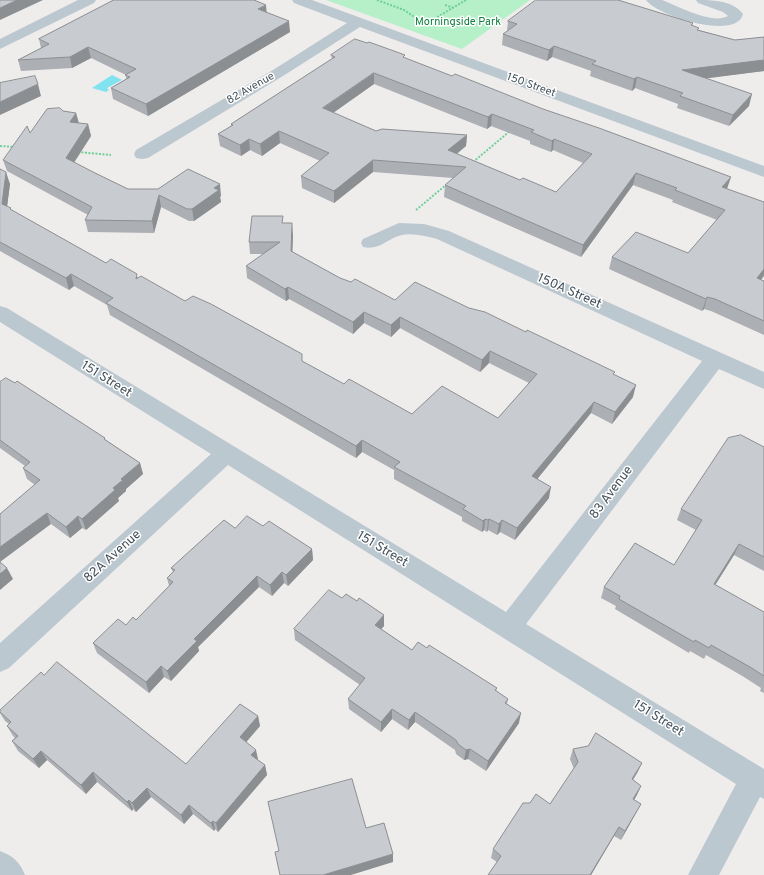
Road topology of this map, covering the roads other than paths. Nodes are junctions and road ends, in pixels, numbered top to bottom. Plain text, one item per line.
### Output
1 (89, 0) edge
2 (299, 0) edge
3 (653, 0) edge
4 (703, 0) edge
5 (358, 22) junction
6 (0, 45) edge
7 (142, 154) dead end
8 (764, 172) edge
9 (370, 243) dead end
10 (0, 314) edge
11 (715, 359) junction
12 (764, 381) edge
13 (226, 454) junction
14 (509, 627) junction
15 (0, 660) edge
16 (759, 782) edge
17 (0, 866) edge
18 (10, 875) edge
19 (703, 875) edge

1 - 6 street
2 - 5 street, 150 Street
3 - 4 street
5 - 7 street, 82 Avenue
5 - 8 street, 150 Street
9 - 11 street, 150A Street
10 - 13 street, 151 Street
11 - 12 street, 150A Street
11 - 14 street, 83 Avenue
13 - 14 street, 151 Street
13 - 15 street, 82A Avenue
14 - 16 street, 151 Street
16 - 19 street
17 - 18 street

